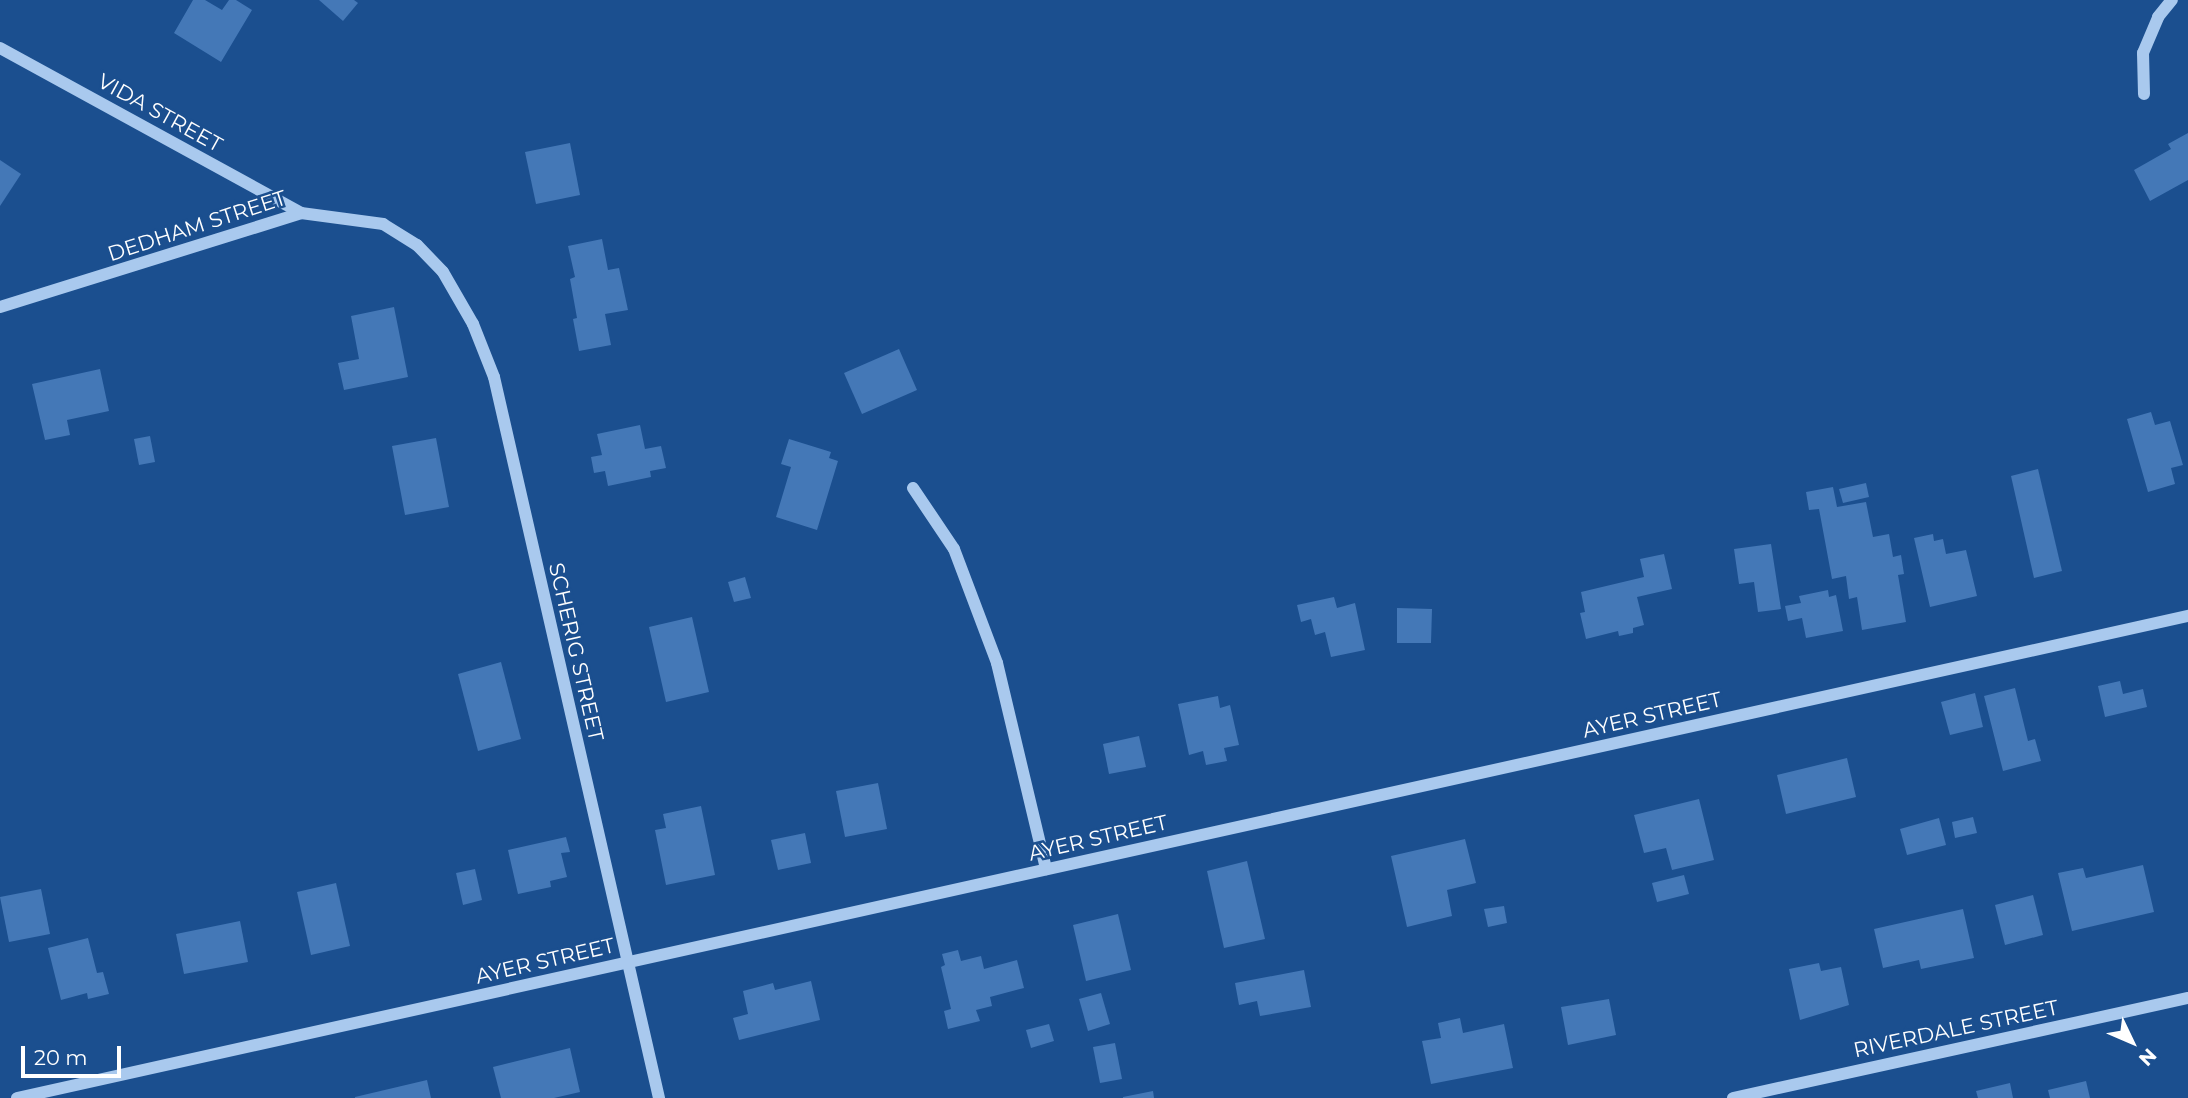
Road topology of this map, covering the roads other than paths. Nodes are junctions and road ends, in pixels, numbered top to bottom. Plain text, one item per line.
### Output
1 (2172, 0) edge
2 (0, 48) edge
3 (2144, 94) dead end
4 (301, 213) junction
5 (407, 237) joint
6 (0, 307) edge
7 (913, 488) dead end
8 (2188, 616) edge
9 (1046, 869) junction
10 (629, 962) junction
11 (2188, 998) edge
12 (17, 1098) edge
13 (659, 1098) edge
14 (1733, 1098) edge

1 - 3 street
2 - 4 street, VIDA STREET
4 - 5 street, DEDHAM STREET
4 - 6 street, DEDHAM STREET
5 - 10 street, SCHERIG STREET
7 - 9 street
8 - 9 street, AYER STREET
9 - 10 street, AYER STREET
10 - 12 street, AYER STREET
10 - 13 street, SCHERIG STREET
11 - 14 street, RIVERDALE STREET

